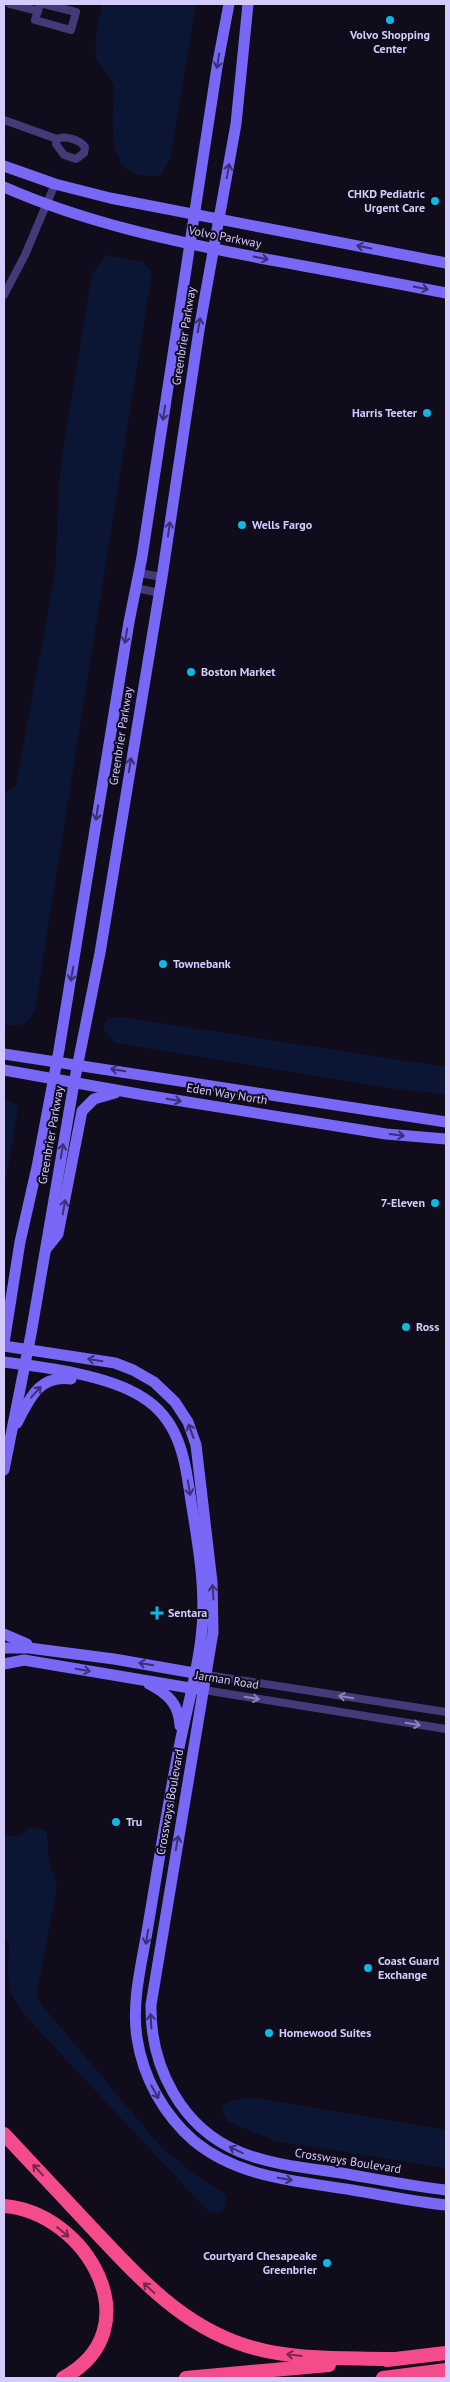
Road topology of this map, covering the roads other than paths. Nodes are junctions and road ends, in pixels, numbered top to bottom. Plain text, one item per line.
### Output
1 (10, 4) edge
2 (44, 4) edge
3 (229, 4) edge
4 (248, 4) edge
5 (39, 7) edge
6 (4, 120) edge
7 (57, 139) dead end
8 (4, 166) edge
9 (55, 184) junction
10 (4, 187) edge
11 (46, 205) junction
12 (196, 215) junction
13 (220, 219) junction
14 (191, 244) junction
15 (213, 249) junction
16 (446, 264) edge
17 (7, 280) edge
18 (446, 293) edge
19 (4, 295) edge
20 (139, 573) junction
21 (162, 578) junction
22 (136, 588) junction
23 (160, 593) junction
24 (4, 1054) edge
25 (56, 1061) junction
26 (78, 1064) junction
27 (4, 1070) edge
28 (53, 1079) junction
29 (74, 1083) junction
30 (126, 1092) junction
31 (446, 1122) edge
32 (446, 1140) edge
33 (45, 1250) junction
34 (4, 1344) edge
35 (28, 1350) junction
36 (4, 1362) edge
37 (25, 1365) junction
38 (98, 1380) junction
39 (11, 1433) junction
40 (4, 1470) edge
41 (4, 1634) edge
42 (4, 1648) edge
43 (46, 1650) junction
44 (4, 1664) edge
45 (194, 1673) junction
46 (207, 1675) junction
47 (144, 1680) junction
48 (191, 1688) junction
49 (204, 1690) junction
50 (446, 1712) edge
51 (446, 1729) edge
52 (181, 1739) junction
53 (4, 2134) edge
54 (446, 2190) edge
55 (446, 2205) edge
56 (4, 2206) edge
57 (446, 2353) edge
58 (395, 2359) junction
59 (446, 2370) edge
60 (63, 2378) edge
61 (186, 2378) edge
62 (383, 2378) edge

1 - 5 street
2 - 5 street
3 -> 12 main road, Greenbrier Parkway
13 -> 4 main road, Greenbrier Parkway
6 - 7 street
8 - 9 main road, Volvo Parkway
9 - 11 street
9 - 12 main road, Volvo Parkway
10 - 11 main road, Volvo Parkway
11 - 14 main road, Volvo Parkway
11 - 17 street
12 - 13 main road, Volvo Parkway
12 - 14 main road, Greenbrier Parkway
13 - 15 main road, Greenbrier Parkway
16 -> 13 main road, Volvo Parkway
14 - 15 main road, Volvo Parkway
14 -> 20 main road, Greenbrier Parkway
15 -> 18 main road, Volvo Parkway
21 -> 15 main road, Greenbrier Parkway
17 - 19 street
20 - 21 street
20 - 22 main road, Greenbrier Parkway
21 - 23 main road, Greenbrier Parkway
22 - 23 street
22 -> 25 main road, Greenbrier Parkway
26 -> 23 main road, Greenbrier Parkway
24 - 25 main road, Eden Way North
25 - 26 main road, Eden Way North
25 - 28 main road, Greenbrier Parkway
26 - 29 main road, Greenbrier Parkway
31 -> 26 main road, Eden Way North
27 - 28 main road, Eden Way North
28 - 29 main road, Eden Way North
28 - 34 main road, Greenbrier Parkway
29 - 30 main road, Eden Way North
33 -> 29 main road, Greenbrier Parkway
30 -> 32 main road, Eden Way North
33 -> 30 main road
33 - 35 main road, Greenbrier Parkway
34 - 35 main road, Crossways Boulevard
35 - 37 main road, Greenbrier Parkway
46 -> 35 main road, Crossways Boulevard
36 - 37 main road, Crossways Boulevard
37 - 38 main road, Crossways Boulevard
37 - 39 main road, Greenbrier Parkway
39 -> 38 main road
38 -> 45 main road, Crossways Boulevard
39 - 40 main road, Greenbrier Parkway
41 - 43 main road
42 - 43 main road, Jarman Road
45 -> 43 main road, Jarman Road
44 -> 47 main road, Jarman Road
45 - 46 main road, Jarman Road
45 - 48 main road, Crossways Boulevard
46 - 49 main road, Crossways Boulevard
50 -> 46 street, Jarman Road
47 - 48 main road, Jarman Road
47 - 52 main road
48 - 49 main road, Jarman Road
48 - 52 main road, Crossways Boulevard
49 -> 51 street, Jarman Road
54 -> 49 main road, Crossways Boulevard
52 -> 55 main road, Crossways Boulevard
58 -> 53 highway
56 -> 60 highway
57 - 58 highway
58 - 61 highway
59 - 62 highway

